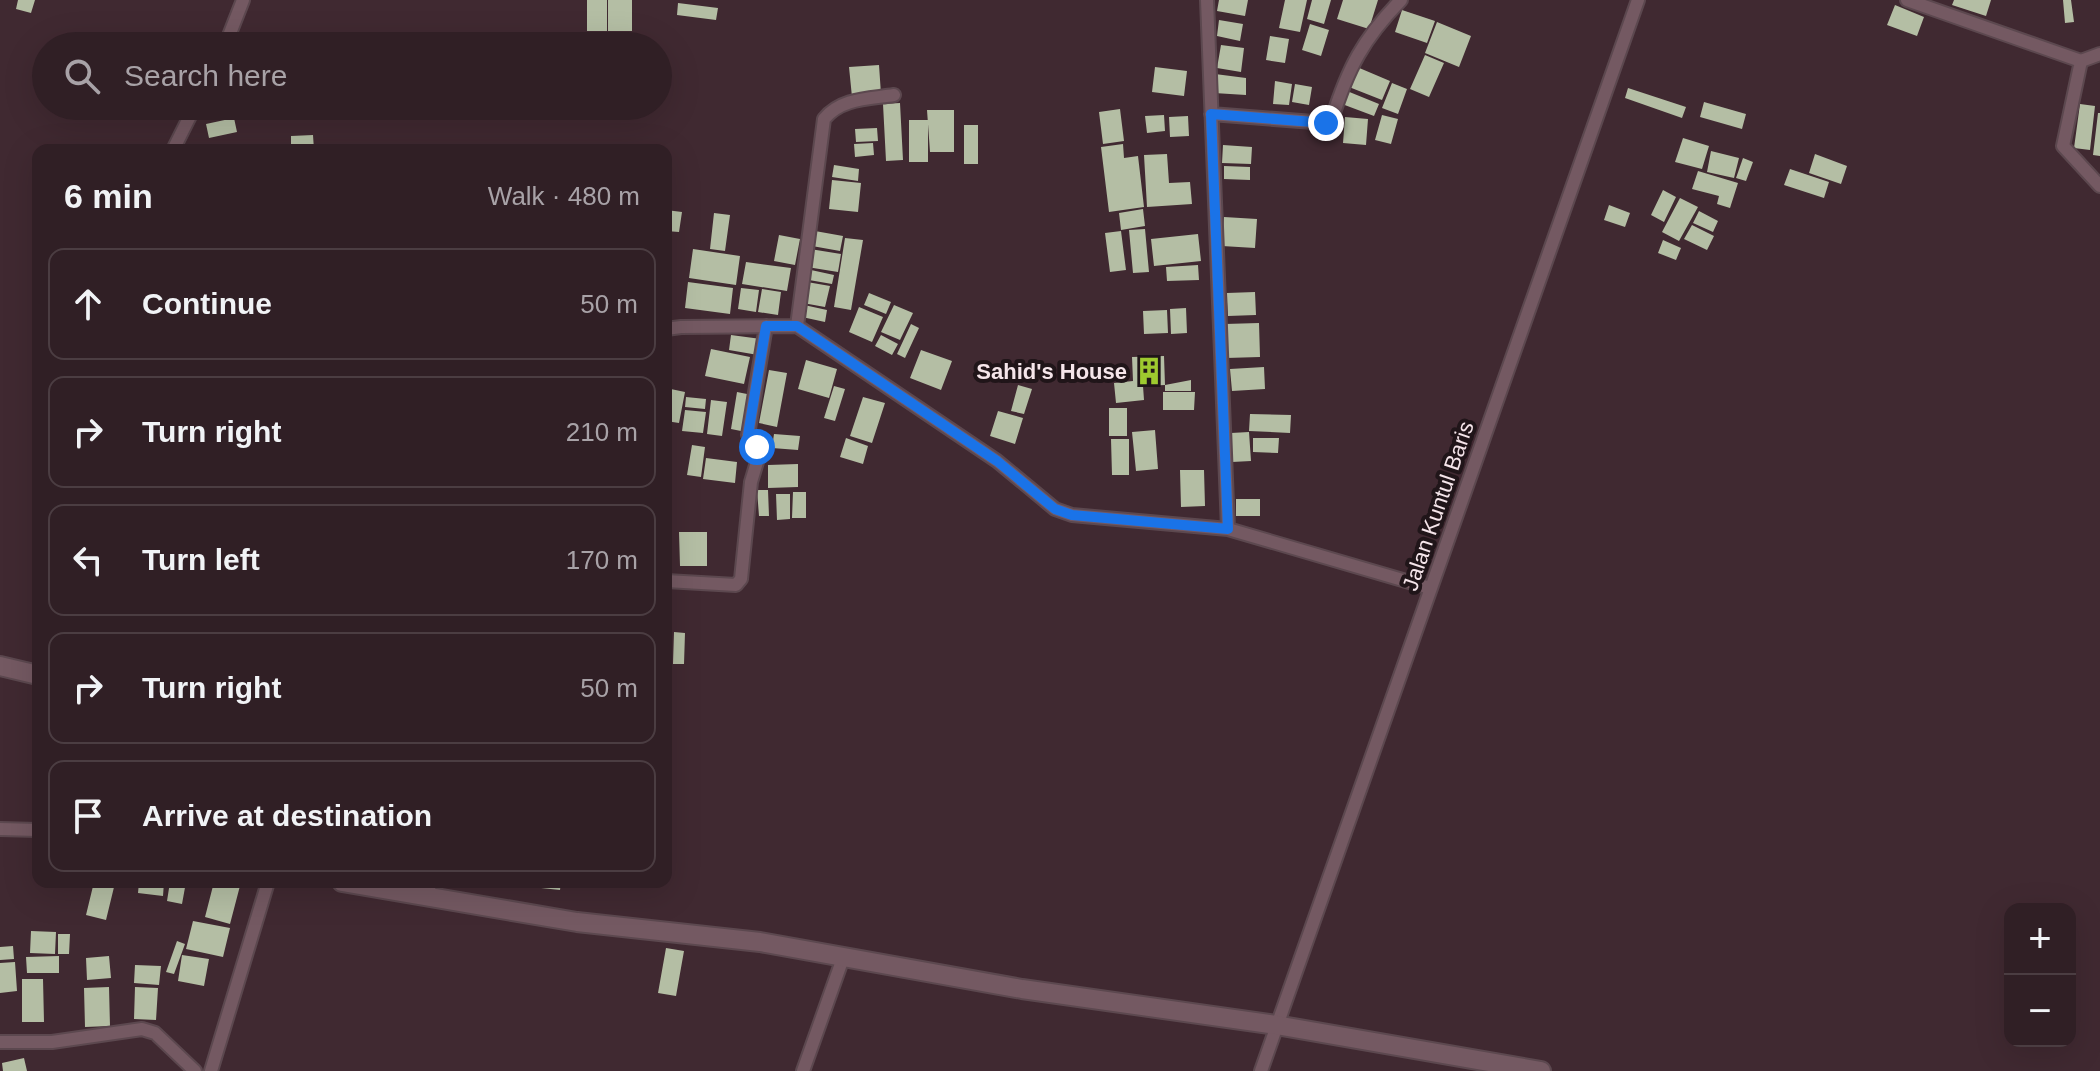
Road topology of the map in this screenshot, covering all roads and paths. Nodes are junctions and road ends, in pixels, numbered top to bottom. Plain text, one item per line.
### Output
1 (243, 0) edge
2 (1207, 0) edge
3 (1401, 0) edge
4 (1638, 0) edge
5 (1907, 0) edge
6 (230, 32) edge
7 (2100, 54) edge
8 (2081, 61) junction
9 (894, 95) dead end
10 (1211, 114) junction
11 (188, 120) edge
12 (176, 144) edge
13 (2100, 186) edge
14 (766, 326) junction
15 (797, 326) junction
16 (672, 328) edge
17 (1228, 529) junction
18 (672, 581) edge
19 (1430, 588) junction
20 (0, 666) edge
21 (32, 674) edge
22 (0, 829) edge
23 (32, 830) edge
24 (266, 888) edge
25 (429, 888) edge
26 (843, 958) junction
27 (1276, 1025) junction
28 (0, 1042) edge
29 (195, 1071) edge
30 (211, 1071) edge
31 (803, 1071) edge
32 (1261, 1071) edge
33 (1541, 1071) edge

1 - 6 street
2 - 10 street
3 - 10 street
4 - 19 street, Jalan Kuntul Baris
5 - 8 street
7 - 8 street
8 - 13 street
9 - 15 street
10 - 17 street
11 - 12 street
14 - 15 street
14 - 16 street
14 - 18 street
15 - 17 street
17 - 19 street
19 - 27 street, Jalan Kuntul Baris
20 - 21 street
22 - 23 street
24 - 30 street
25 - 26 street
26 - 27 street
26 - 31 street
27 - 32 street, Jalan Kuntul Baris
27 - 33 street
28 - 29 street

